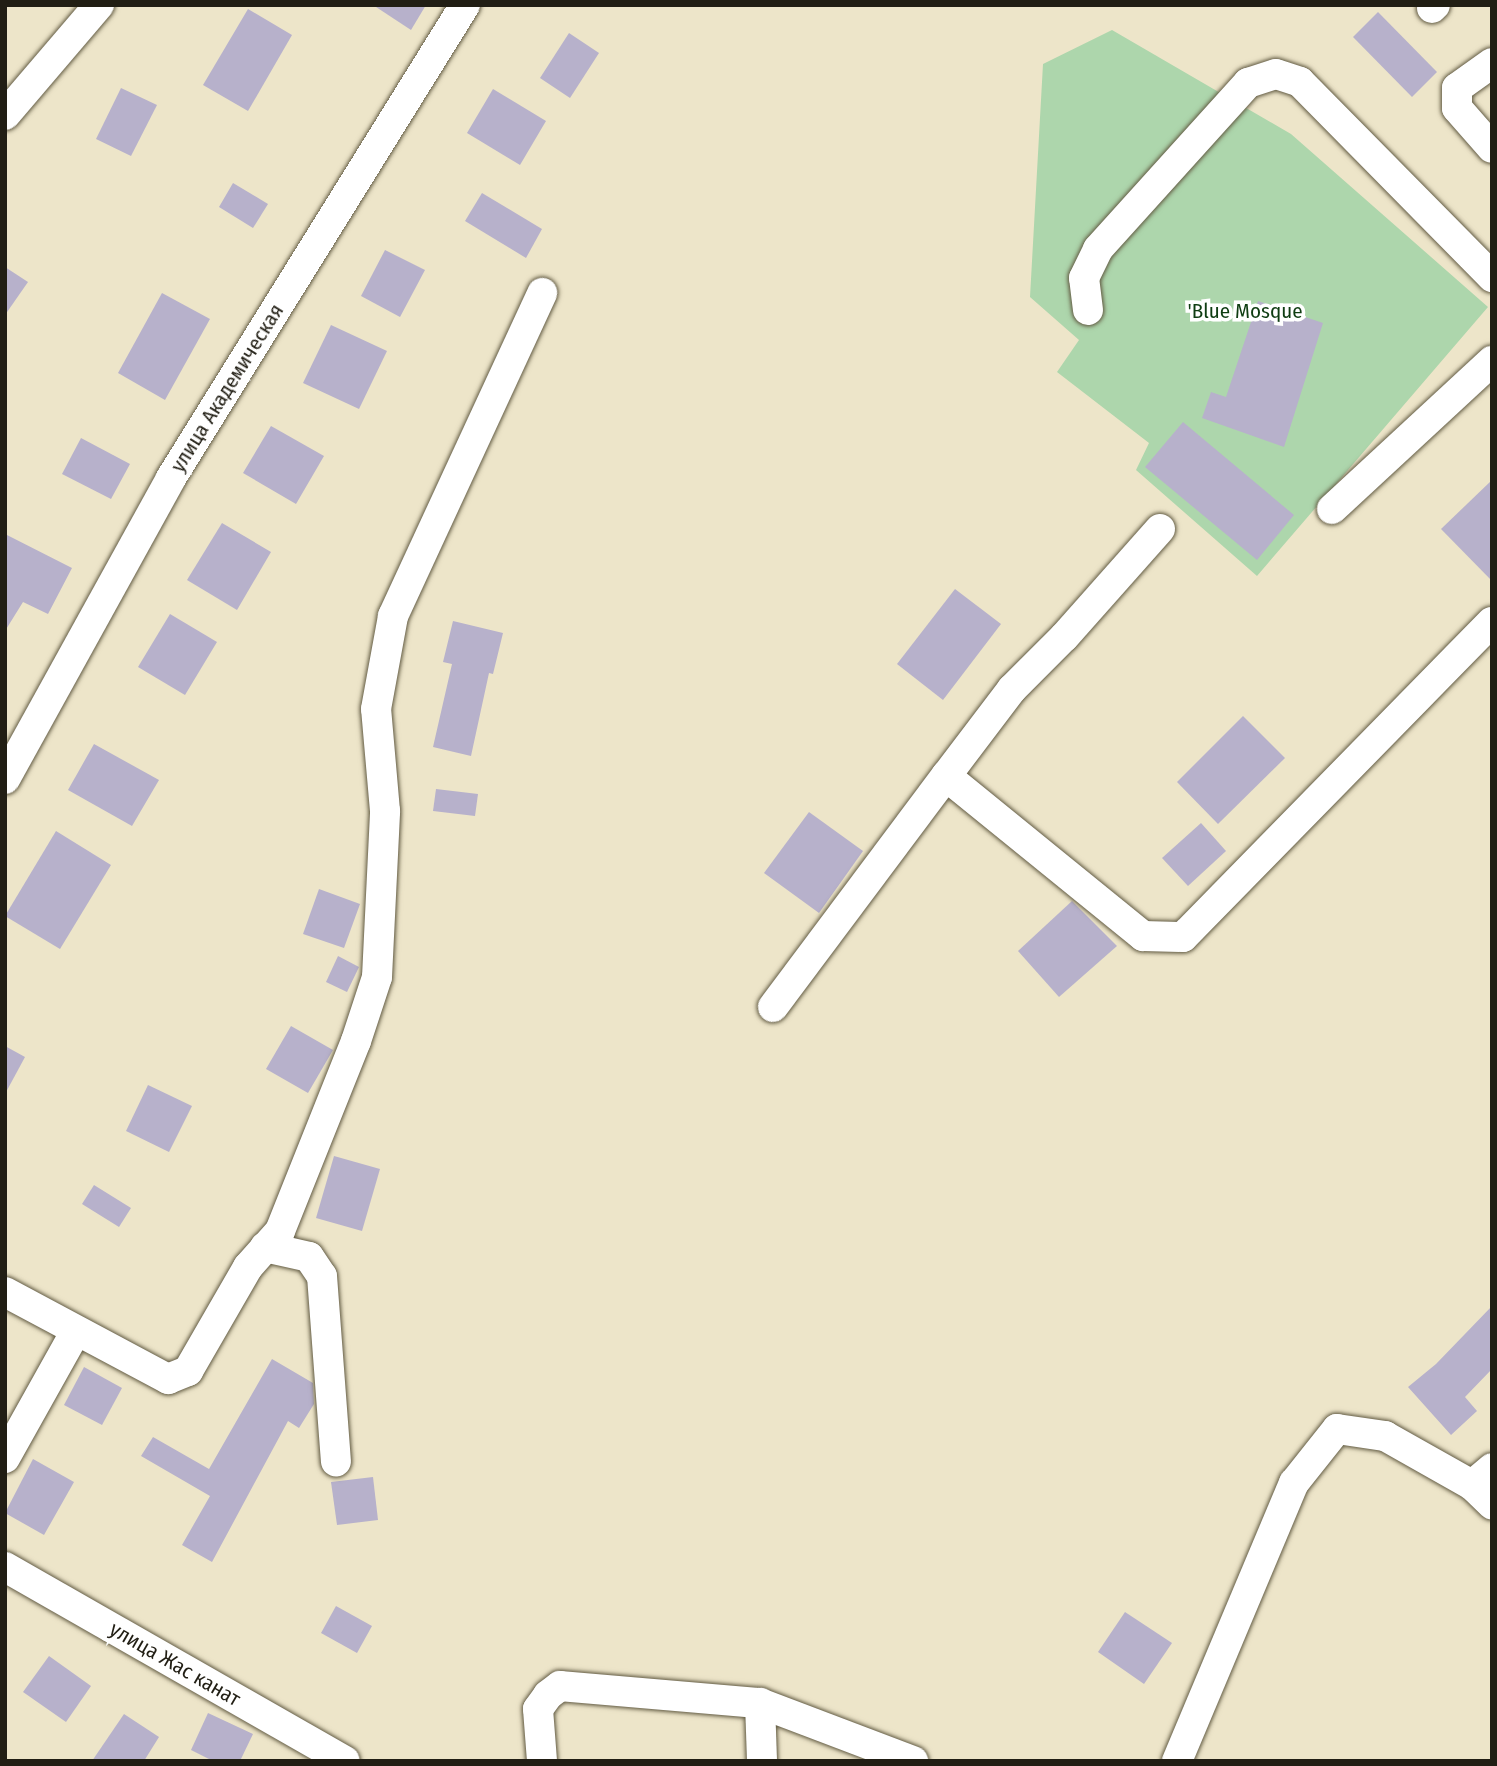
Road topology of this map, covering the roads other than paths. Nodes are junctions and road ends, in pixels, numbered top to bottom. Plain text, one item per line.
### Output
1 (99, 5) edge
2 (465, 5) edge
3 (1492, 63) edge
4 (5, 115) edge
5 (1492, 148) edge
6 (1492, 277) edge
7 (542, 293) dead end
8 (1088, 310) dead end
9 (1492, 360) edge
10 (1332, 509) dead end
11 (1160, 529) dead end
12 (1492, 622) edge
13 (946, 776) junction
14 (5, 779) edge
15 (773, 1007) dead end
16 (265, 1247) junction
17 (5, 1292) edge
18 (76, 1331) junction
19 (5, 1458) edge
20 (337, 1461) dead end
21 (1485, 1485) edge
22 (5, 1567) edge
23 (760, 1703) junction
24 (345, 1761) edge
25 (542, 1761) edge
26 (762, 1761) edge
27 (913, 1761) edge
28 (1177, 1761) edge

1 - 4 street
2 - 14 street, улица Академическая
3 - 5 street
6 - 8 street
7 - 16 street
9 - 10 street
11 - 13 street
12 - 13 street
13 - 15 street
16 - 18 street
16 - 20 street
17 - 18 street
18 - 19 street
21 - 28 street
22 - 24 street, улица Жас канат
23 - 25 street
23 - 26 street
23 - 27 street

